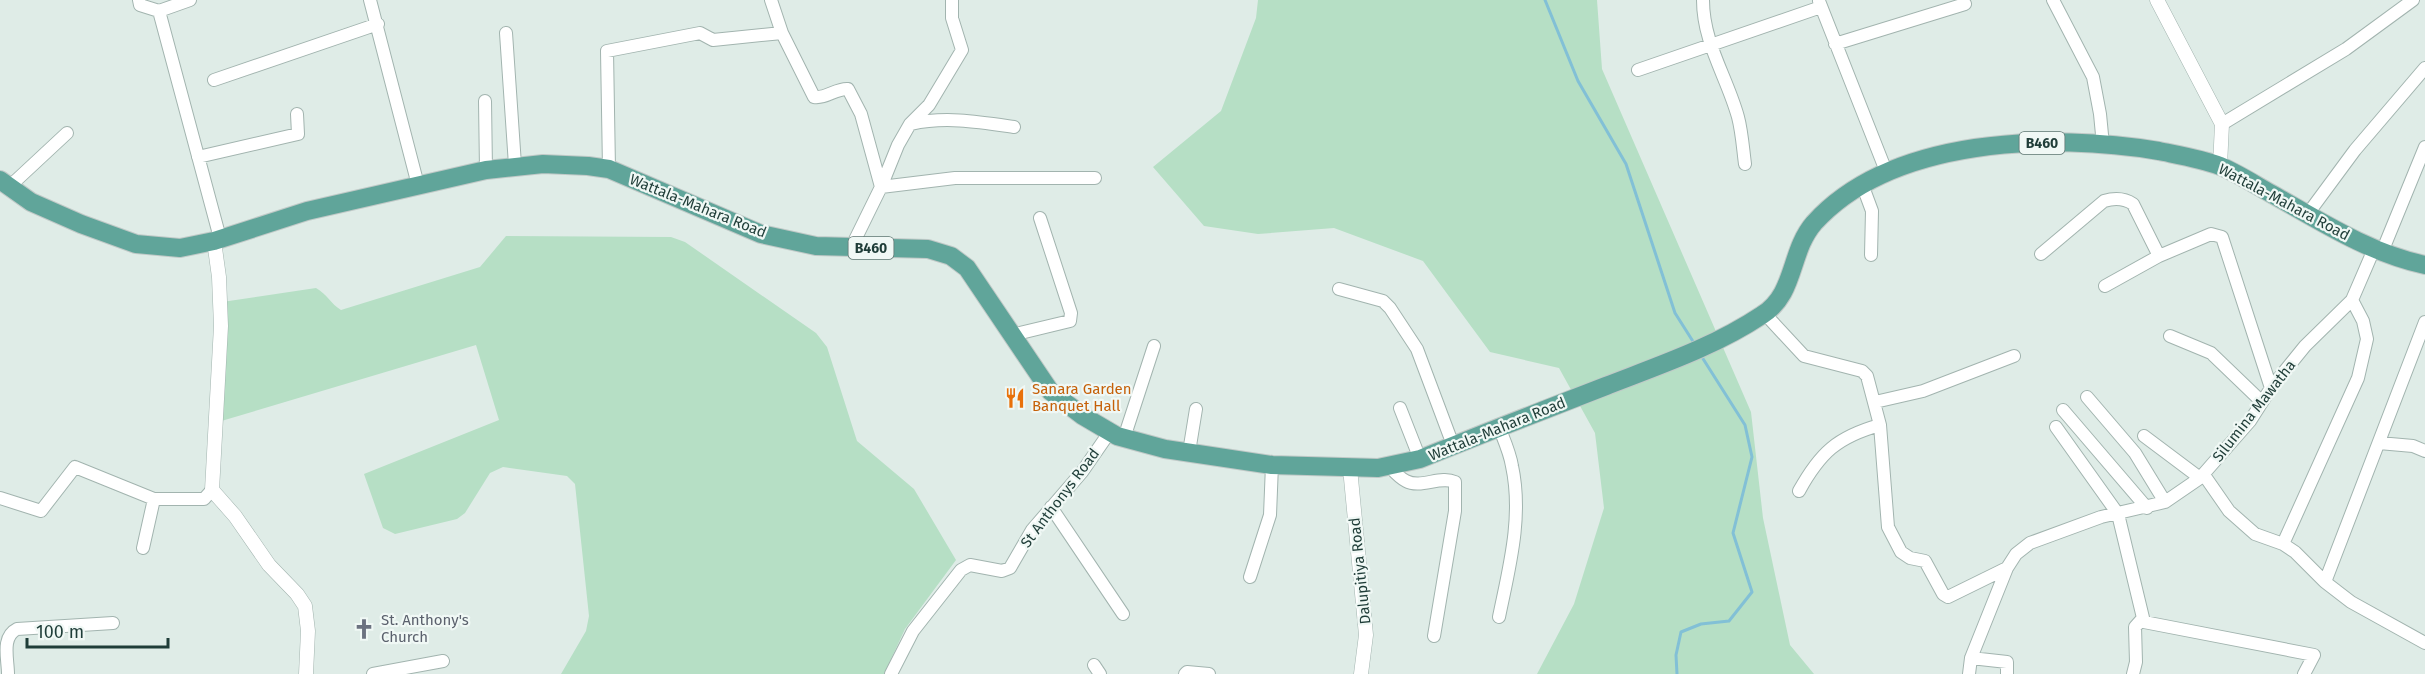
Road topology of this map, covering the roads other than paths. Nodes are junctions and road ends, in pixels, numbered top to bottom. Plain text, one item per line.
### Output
1 (139, 0) edge
2 (190, 0) edge
3 (370, 0) edge
4 (771, 0) edge
5 (952, 0) edge
6 (1703, 0) edge
7 (2053, 0) edge
8 (2157, 0) edge
9 (2413, 0) edge
10 (1819, 3) edge
11 (1965, 4) dead end
12 (159, 11) junction
13 (378, 24) junction
14 (506, 33) dead end
15 (782, 33) junction
16 (1835, 44) junction
17 (1710, 45) junction
18 (2425, 68) edge
19 (1638, 70) dead end
20 (214, 80) dead end
21 (484, 101) dead end
22 (297, 114) dead end
23 (910, 124) junction
24 (2222, 124) junction
25 (1014, 127) dead end
26 (67, 133) dead end
27 (2103, 145) junction
28 (2425, 147) edge
29 (198, 157) junction
30 (1745, 164) dead end
31 (515, 165) junction
32 (2220, 166) junction
33 (609, 169) junction
34 (486, 170) junction
35 (1886, 171) junction
36 (1095, 178) dead end
37 (5, 184) edge
38 (1862, 184) junction
39 (418, 185) junction
40 (881, 187) junction
41 (2307, 215) junction
42 (1040, 218) dead end
43 (217, 239) junction
44 (851, 248) junction
45 (2378, 250) junction
46 (2041, 254) dead end
47 (1871, 255) dead end
48 (2159, 256) junction
49 (2425, 265) edge
50 (2105, 286) dead end
51 (1339, 289) dead end
52 (2352, 300) junction
53 (1765, 314) junction
54 (2425, 322) edge
55 (1012, 335) junction
56 (2170, 336) dead end
57 (1154, 346) dead end
58 (2014, 356) dead end
59 (2271, 388) junction
60 (2087, 397) dead end
61 (1875, 402) junction
62 (2262, 402) junction
63 (1400, 408) dead end
64 (1196, 409) dead end
65 (2063, 410) dead end
66 (1880, 425) junction
67 (1499, 427) junction
68 (2056, 427) dead end
69 (1117, 435) junction
70 (2145, 436) dead end
71 (2379, 443) junction
72 (1453, 445) junction
73 (2425, 451) edge
74 (1189, 452) junction
75 (1420, 459) junction
76 (1387, 464) junction
77 (1272, 465) junction
78 (1350, 468) junction
79 (2202, 477) junction
80 (212, 490) junction
81 (1799, 491) dead end
82 (0, 498) edge
83 (154, 499) junction
84 (2165, 502) junction
85 (1052, 507) junction
86 (2147, 508) junction
87 (2118, 514) junction
88 (2283, 544) junction
89 (143, 548) dead end
90 (2007, 568) junction
91 (1250, 577) dead end
92 (2325, 582) junction
93 (1123, 614) dead end
94 (1499, 617) dead end
95 (2143, 618) junction
96 (113, 623) dead end
97 (1434, 636) dead end
98 (2425, 643) edge
99 (1971, 658) junction
100 (443, 661) dead end
101 (8, 674) edge
102 (306, 674) edge
103 (373, 674) edge
104 (891, 674) edge
105 (1185, 674) edge
106 (1209, 674) edge
107 (1361, 674) edge
108 (1969, 674) edge
109 (2007, 674) edge
110 (2133, 674) edge
111 (2304, 674) edge

1 - 12 street
2 - 12 street
3 - 13 street
4 - 15 street
5 - 23 street
6 - 17 street
7 - 27 street
8 - 24 street
9 - 24 street
10 - 16 street
10 - 17 street
11 - 16 street
12 - 29 street
13 - 20 street
13 - 39 street
14 - 31 street
15 - 33 street
15 - 40 street
16 - 35 street
17 - 19 street
17 - 30 street
18 - 41 street
21 - 34 street
22 - 29 street
23 - 25 street
23 - 40 street
24 - 32 street
26 - 37 street
27 - 32 main road, Wattala-Mahara Road / B460
27 - 35 main road, Wattala-Mahara Road / B460
28 - 45 street, Silumina Mawatha
29 - 43 street
31 - 33 main road, Wattala-Mahara Road / B460
31 - 34 main road, Wattala-Mahara Road / B460
32 - 41 main road, Wattala-Mahara Road / B460
33 - 44 main road, Wattala-Mahara Road / B460
34 - 39 main road, Wattala-Mahara Road / B460
35 - 38 main road, Wattala-Mahara Road / B460
36 - 40 street
37 - 43 main road, Wattala-Mahara Road / B460
38 - 47 street
38 - 53 main road, Wattala-Mahara Road / B460
39 - 43 main road, Wattala-Mahara Road / B460
40 - 44 street
41 - 45 main road, Wattala-Mahara Road / B460
42 - 55 street
43 - 80 street
44 - 55 main road, Wattala-Mahara Road / B460
45 - 49 main road, Wattala-Mahara Road / B460
45 - 52 street, Silumina Mawatha
46 - 48 street
48 - 50 street
48 - 59 street
51 - 72 street
52 - 59 street, Silumina Mawatha
52 - 88 street
53 - 61 street, Silumina Mawatha
53 - 67 main road, Wattala-Mahara Road / B460
54 - 71 street
55 - 69 main road, Wattala-Mahara Road / B460
56 - 62 street
57 - 69 street, St Anthonys Road
58 - 61 street
59 - 62 street, Silumina Mawatha
60 - 84 street
61 - 66 street, Silumina Mawatha
62 - 79 street, Silumina Mawatha
63 - 75 street
64 - 74 street
65 - 86 street
66 - 81 street
66 - 90 street, Silumina Mawatha
67 - 72 main road, Wattala-Mahara Road / B460
67 - 94 street
68 - 87 street
69 - 74 main road, Wattala-Mahara Road / B460
69 - 85 street, St Anthonys Road
70 - 79 street
71 - 73 street
71 - 92 street
72 - 75 main road, Wattala-Mahara Road / B460
74 - 77 main road, Wattala-Mahara Road / B460
75 - 76 main road, Wattala-Mahara Road / B460
76 - 78 main road, Wattala-Mahara Road / B460
76 - 97 street
77 - 78 main road, Wattala-Mahara Road / B460
77 - 91 street
78 - 107 street, Dalupitiya Road
79 - 84 street, Silumina Mawatha
79 - 88 street
80 - 83 street
80 - 102 street
82 - 83 street
83 - 89 street
84 - 86 street, Silumina Mawatha
85 - 93 street
85 - 104 street, St Anthonys Road
86 - 87 street, Silumina Mawatha
87 - 90 street, Silumina Mawatha
87 - 95 street
88 - 92 street
90 - 99 street
92 - 98 street
95 - 110 street
95 - 111 street
96 - 101 street
99 - 108 street
99 - 109 street
100 - 103 street
105 - 106 street

